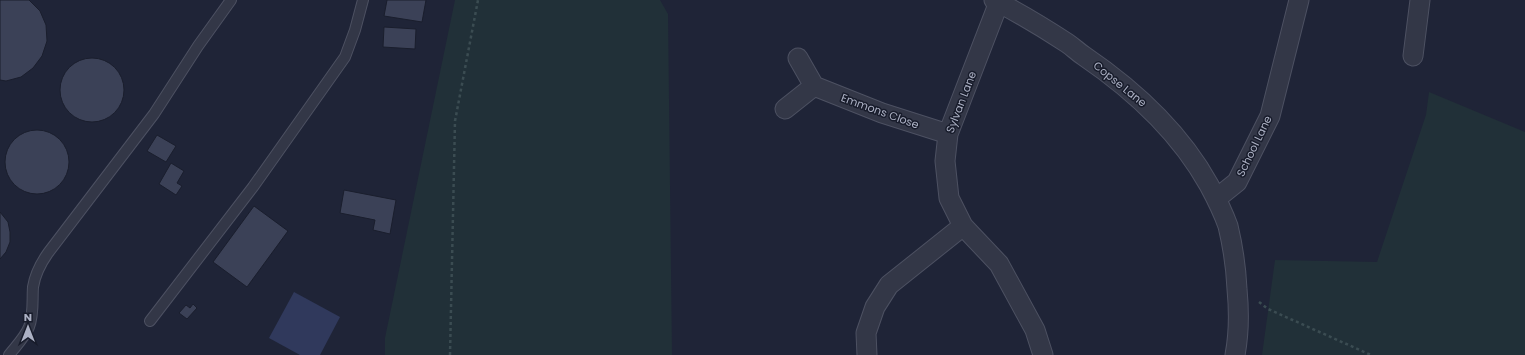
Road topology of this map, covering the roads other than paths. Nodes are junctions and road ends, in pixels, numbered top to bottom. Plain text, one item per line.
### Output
1 (231, 0) edge
2 (363, 0) edge
3 (1299, 0) edge
4 (1420, 0) edge
5 (996, 1) edge
6 (1413, 56) dead end
7 (798, 58) dead end
8 (814, 86) junction
9 (785, 109) dead end
10 (948, 134) junction
11 (1216, 198) junction
12 (963, 226) junction
13 (150, 320) dead end
14 (9, 355) edge
15 (866, 355) edge
16 (1043, 355) edge
17 (1235, 355) edge

1 - 14 lane
2 - 13 lane
3 - 11 street, School Lane
4 - 6 street
5 - 10 street, Sylvan Lane
5 - 11 street, Copse Lane
7 - 8 street
8 - 9 street
8 - 10 street, Emmons Close
10 - 12 street, Sylvan Lane
11 - 17 street
12 - 15 street
12 - 16 street, Sylvan Lane

